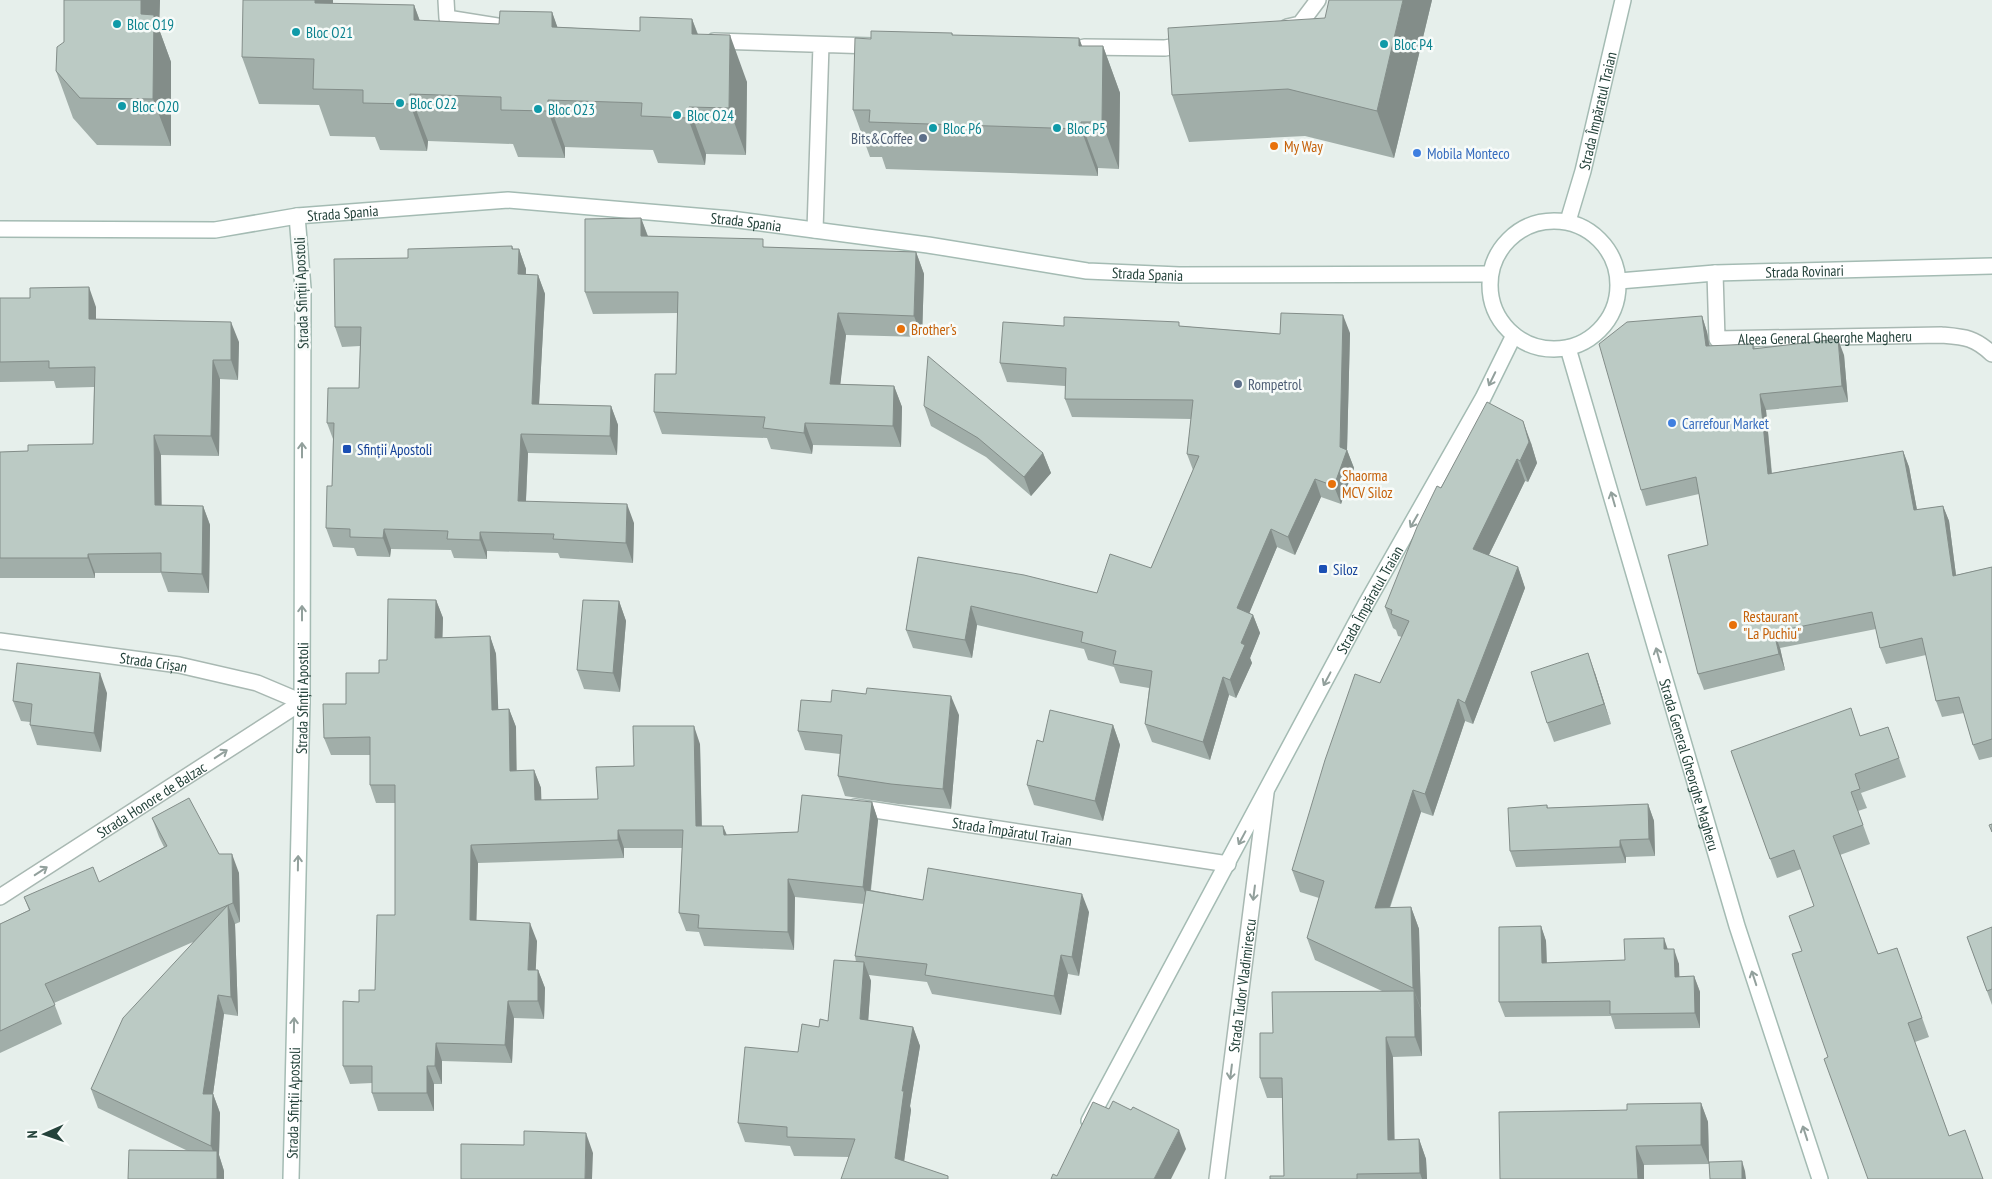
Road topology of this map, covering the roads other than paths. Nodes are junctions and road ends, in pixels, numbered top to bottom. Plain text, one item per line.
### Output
1 (446, 0) edge
2 (1318, 0) edge
3 (1623, 0) edge
4 (512, 29) edge
5 (1271, 30) edge
6 (695, 40) edge
7 (1203, 41) edge
8 (821, 46) junction
9 (890, 46) edge
10 (1069, 47) edge
11 (297, 216) junction
12 (1568, 221) junction
13 (0, 229) edge
14 (815, 230) junction
15 (1992, 266) edge
16 (1715, 273) junction
17 (1490, 274) junction
18 (1619, 280) junction
19 (1514, 335) junction
20 (1568, 348) junction
21 (1992, 354) edge
22 (0, 641) edge
23 (302, 702) junction
24 (1266, 793) junction
25 (836, 804) edge
26 (1228, 864) junction
27 (0, 897) edge
28 (1081, 1136) edge
29 (291, 1179) edge
30 (1217, 1179) edge
31 (1820, 1179) edge

1 - 4 street
2 - 5 street
3 - 12 street, Strada Împăratul Traian
6 - 8 street
7 - 10 street
8 - 9 street
8 - 14 street
11 - 13 street, Strada Spania
11 - 14 street, Strada Spania
23 -> 11 street, Strada Sfinții Apostoli
12 - 17 street
12 - 18 street
14 - 17 street, Strada Spania
15 - 16 street, Strada Rovinari
16 - 18 street, Strada Rovinari
16 - 21 street, Aleea General Gheorghe Magheru
17 - 19 street
18 - 20 street
19 - 20 street
19 -> 24 street, Strada Împăratul Traian
31 -> 20 street, Strada General Gheorghe Magheru
22 - 23 street, Strada Crișan
27 -> 23 street, Strada Honore de Balzac
29 -> 23 street, Strada Sfinții Apostoli
24 -> 26 street, Strada Împăratul Traian
24 -> 30 street, Strada Tudor Vladimirescu
25 - 26 street, Strada Împăratul Traian
26 - 28 street, Strada Împăratul Traian

